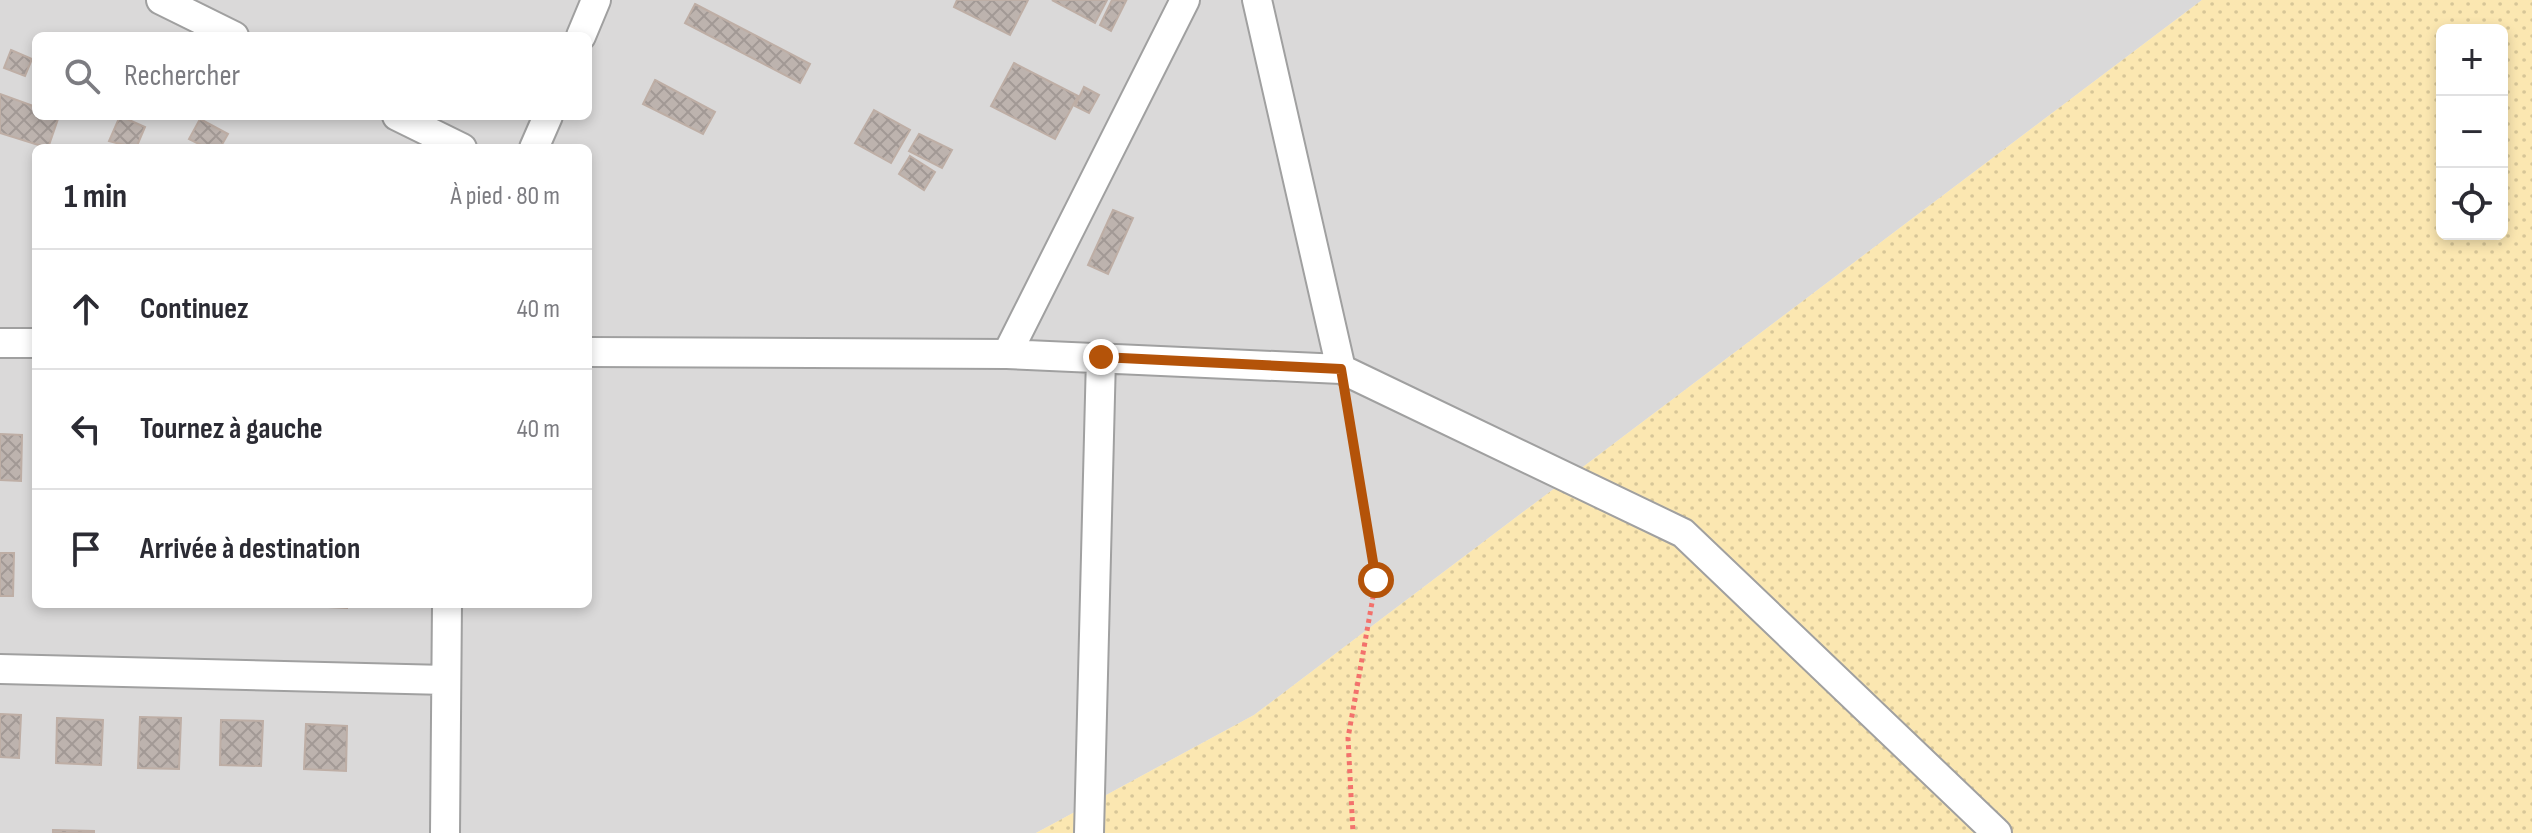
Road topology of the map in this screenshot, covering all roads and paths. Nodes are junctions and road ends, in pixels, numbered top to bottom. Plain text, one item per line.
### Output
1 (161, 0) edge
2 (596, 0) edge
3 (1185, 0) edge
4 (1257, 0) edge
5 (226, 32) edge
6 (583, 32) edge
7 (405, 120) edge
8 (546, 120) edge
9 (454, 144) edge
10 (536, 144) edge
11 (0, 343) edge
12 (32, 343) edge
13 (592, 352) edge
14 (1007, 354) junction
15 (1101, 357) junction
16 (1341, 369) junction
17 (447, 608) edge
18 (0, 669) edge
19 (446, 680) junction
20 (445, 833) edge
21 (1089, 833) edge
22 (1353, 833) edge
23 (1997, 833) edge

1 - 5 street
2 - 6 street
3 - 14 street
4 - 16 street
7 - 9 street
8 - 10 street
11 - 12 street
13 - 14 street
14 - 15 street
15 - 16 street
15 - 21 street
16 - 22 path
16 - 23 street
17 - 19 street
18 - 19 street
19 - 20 street

